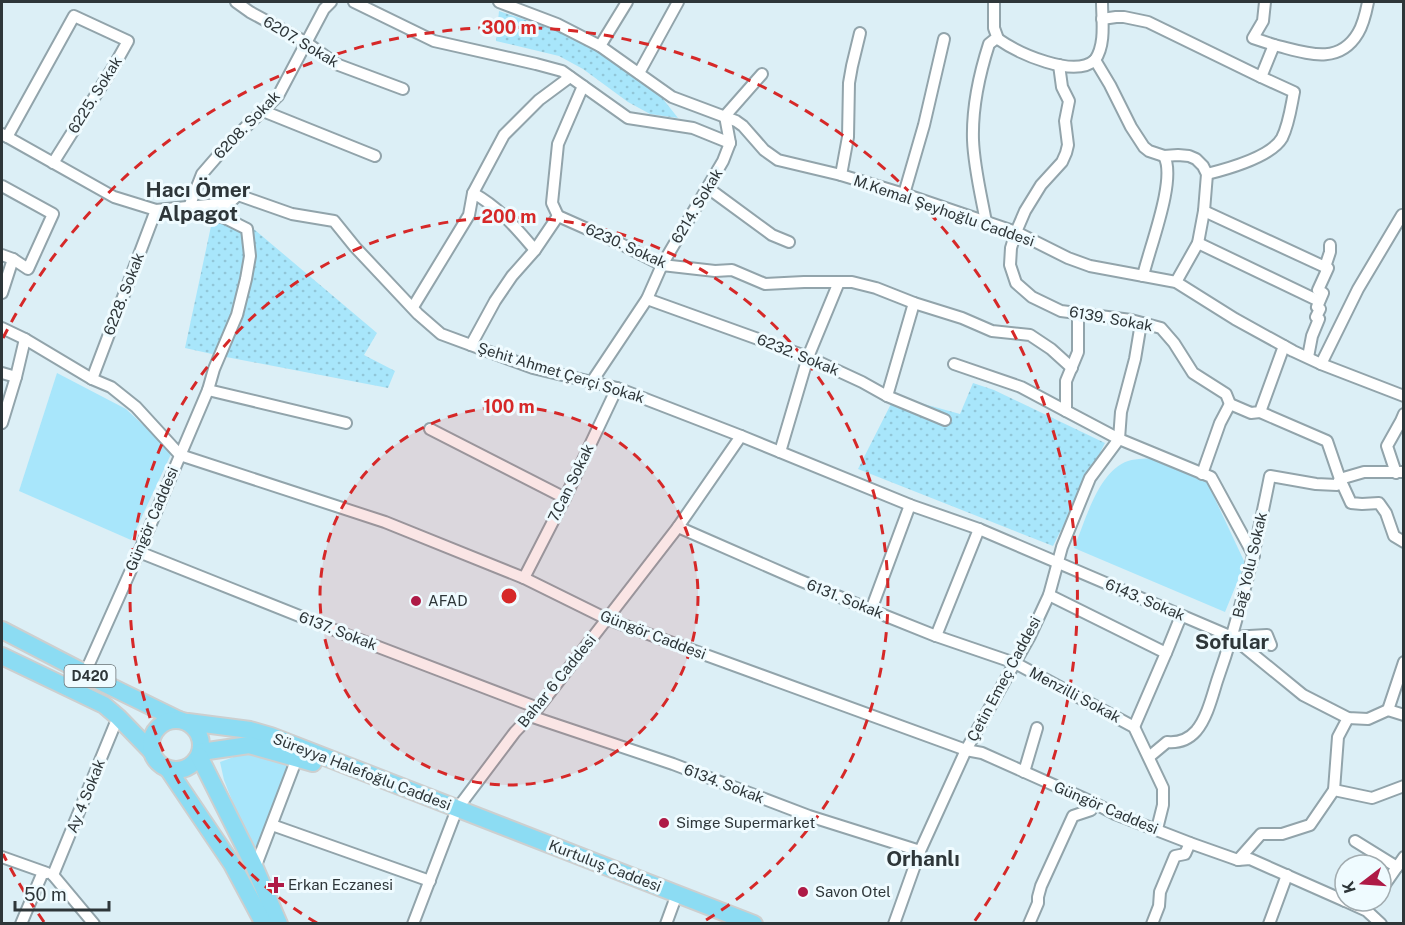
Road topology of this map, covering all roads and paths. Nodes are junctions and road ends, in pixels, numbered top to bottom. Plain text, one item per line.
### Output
1 (236, 2) edge
2 (331, 2) edge
3 (354, 2) edge
4 (499, 2) edge
5 (627, 2) edge
6 (678, 2) edge
7 (994, 2) edge
8 (1102, 2) edge
9 (1264, 2) edge
10 (1368, 2) edge
11 (1102, 20) junction
12 (860, 33) dead end
13 (944, 39) dead end
14 (998, 39) junction
15 (307, 43) junction
16 (1274, 45) junction
17 (600, 46) junction
18 (1095, 60) junction
19 (1059, 64) junction
20 (639, 73) junction
21 (762, 74) dead end
22 (570, 77) junction
23 (1261, 77) junction
24 (583, 86) junction
25 (403, 89) dead end
26 (263, 111) junction
27 (725, 116) junction
28 (4, 136) edge
29 (729, 143) junction
30 (375, 156) dead end
31 (1164, 156) junction
32 (53, 163) junction
33 (841, 174) junction
34 (1207, 174) junction
35 (2, 186) edge
36 (708, 188) junction
37 (473, 193) junction
38 (904, 194) junction
39 (189, 207) junction
40 (156, 210) junction
41 (1204, 211) junction
42 (558, 216) junction
43 (1404, 216) edge
44 (986, 222) junction
45 (1016, 232) junction
46 (789, 242) dead end
47 (1198, 243) junction
48 (1330, 245) dead end
49 (535, 250) junction
50 (2, 255) edge
51 (13, 259) junction
52 (662, 265) junction
53 (1326, 267) junction
54 (1143, 276) junction
55 (839, 282) junction
56 (1176, 282) junction
57 (2, 293) edge
58 (648, 299) junction
59 (1319, 301) junction
60 (914, 303) junction
61 (412, 307) junction
62 (1078, 313) junction
63 (1141, 323) junction
64 (2, 328) edge
65 (25, 339) junction
66 (471, 345) junction
67 (1284, 346) junction
68 (808, 357) junction
69 (1308, 357) junction
70 (954, 364) dead end
71 (1321, 364) junction
72 (1071, 368) junction
73 (2, 373) edge
74 (16, 377) junction
75 (92, 379) junction
76 (591, 383) junction
77 (617, 388) junction
78 (208, 390) junction
79 (887, 396) junction
80 (1404, 396) edge
81 (1230, 404) junction
82 (1066, 411) junction
83 (1260, 412) junction
84 (1404, 414) edge
85 (945, 420) dead end
86 (2, 423) edge
87 (346, 423) dead end
88 (430, 429) dead end
89 (741, 436) junction
90 (1119, 439) junction
91 (780, 452) junction
92 (180, 455) junction
93 (1400, 472) edge
94 (1202, 474) junction
95 (1340, 479) junction
96 (564, 498) junction
97 (910, 505) junction
98 (678, 527) junction
99 (979, 529) junction
100 (1404, 542) edge
101 (139, 552) junction
102 (1254, 556) junction
103 (1058, 563) junction
104 (524, 578) junction
105 (1048, 595) junction
106 (871, 610) junction
107 (1180, 616) junction
108 (607, 619) junction
109 (2, 630) edge
110 (936, 636) junction
111 (1232, 637) junction
112 (1271, 645) dead end
113 (1166, 653) junction
114 (2, 656) edge
115 (1404, 662) edge
116 (1015, 663) junction
117 (85, 673) junction
118 (538, 708) junction
119 (1388, 710) junction
120 (1404, 715) edge
121 (530, 716) junction
122 (118, 717) junction
123 (1348, 718) junction
124 (183, 721) junction
125 (1134, 727) junction
126 (1037, 728) dead end
127 (966, 750) junction
128 (152, 752) junction
129 (200, 754) junction
130 (1149, 757) junction
131 (297, 758) junction
132 (168, 770) junction
133 (1024, 772) junction
134 (1404, 786) edge
135 (1334, 790) junction
136 (1094, 803) junction
137 (457, 809) junction
138 (272, 825) junction
139 (1157, 829) junction
140 (1355, 842) dead end
141 (1190, 843) junction
142 (920, 851) junction
143 (2, 857) edge
144 (1404, 857) edge
145 (1238, 860) junction
146 (1397, 867) junction
147 (255, 868) junction
148 (48, 873) junction
149 (1393, 873) edge
150 (1287, 875) junction
151 (430, 881) junction
152 (677, 894) junction
153 (1333, 896) edge
154 (1369, 913) edge
155 (21, 924) edge
156 (94, 924) edge
157 (264, 924) edge
158 (279, 924) edge
159 (413, 924) edge
160 (666, 924) edge
161 (754, 924) edge
162 (894, 924) edge
163 (1029, 924) edge
164 (1152, 924) edge
165 (1269, 924) edge
166 (1381, 924) edge

1 - 15 street, 6207. Sokak
2 - 15 street, 6208. Sokak
3 - 22 street
4 - 17 street, M.Kemal Şeyhoğlu Caddesi
5 - 17 street
6 - 20 street
7 - 14 street
8 - 11 street
9 - 16 street
10 - 16 street
11 - 18 street
11 - 23 street
12 - 33 street
13 - 38 street
14 - 19 street
14 - 44 street
15 - 25 street, 6207. Sokak
15 - 26 street, 6208. Sokak
16 - 23 street
17 - 20 street, M.Kemal Şeyhoğlu Caddesi
18 - 19 street
18 - 31 street
19 - 45 street, 6139. Sokak
20 - 27 street, M.Kemal Şeyhoğlu Caddesi
21 - 27 street
22 - 24 street
22 - 37 street
23 - 34 street
24 - 29 street
24 - 42 street
26 - 30 street
26 - 39 street, 6208. Sokak
27 - 29 street
27 - 33 street, M.Kemal Şeyhoğlu Caddesi
28 - 32 street, Şehit Ahmet Çerçi Sokak
28 - 32 street, 6225. Sokak
29 - 36 street, 6214. Sokak
31 - 34 street
31 - 54 street
32 - 40 street, Şehit Ahmet Çerçi Sokak
33 - 38 street, M.Kemal Şeyhoğlu Caddesi
34 - 41 street
35 - 51 street
36 - 46 street
36 - 52 street, 6214. Sokak
37 - 49 street
37 - 61 street
38 - 44 street, M.Kemal Şeyhoğlu Caddesi
39 - 40 street, Şehit Ahmet Çerçi Sokak
39 - 61 street, Şehit Ahmet Çerçi Sokak
39 - 78 street
40 - 75 street, 6228. Sokak
41 - 47 street
41 - 53 street
42 - 49 street
42 - 52 street, 6230. Sokak
43 - 71 street
44 - 45 street, M.Kemal Şeyhoğlu Caddesi
45 - 54 street, M.Kemal Şeyhoğlu Caddesi
45 - 62 street, 6139. Sokak
47 - 56 street
47 - 59 street
48 - 53 street
49 - 66 street
50 - 51 street
51 - 57 street
52 - 55 street, 6230. Sokak
52 - 58 street, 6214. Sokak
53 - 59 street
54 - 56 street, M.Kemal Şeyhoğlu Caddesi
55 - 60 street, 6230. Sokak
55 - 68 street
56 - 67 street, M.Kemal Şeyhoğlu Caddesi
58 - 68 street, 6232. Sokak
58 - 76 street, 6214. Sokak
59 - 69 street
60 - 72 street, 6230. Sokak
60 - 79 street
61 - 66 street, Şehit Ahmet Çerçi Sokak
62 - 63 street, 6139. Sokak
62 - 72 street
63 - 81 street, 6139. Sokak
63 - 90 street
64 - 65 street
65 - 74 street
65 - 75 street
66 - 76 street, Şehit Ahmet Çerçi Sokak
67 - 69 street, M.Kemal Şeyhoğlu Caddesi
67 - 83 street
68 - 79 street, 6232. Sokak
68 - 91 street
69 - 71 street, M.Kemal Şeyhoğlu Caddesi
70 - 82 street
71 - 80 street, M.Kemal Şeyhoğlu Caddesi
72 - 82 street
73 - 74 street
74 - 86 street
75 - 92 street
76 - 77 street, Şehit Ahmet Çerçi Sokak
77 - 89 street, Şehit Ahmet Çerçi Sokak
77 - 96 street, 7.Can Sokak
78 - 87 street
78 - 92 street
79 - 85 street, 6232. Sokak
81 - 83 street
81 - 94 street
82 - 90 street
83 - 95 street
84 - 93 street
88 - 96 street
89 - 91 street, Şehit Ahmet Çerçi Sokak
89 - 98 street, Bahar 6 Caddesi
90 - 94 street
90 - 103 street, Çetin Emeç Caddesi
91 - 97 street, Şehit Ahmet Çerçi Sokak
92 - 101 street, Güngör Caddesi
92 - 104 street, Güngör Caddesi
93 - 95 street, Bağ Yolu Sokak
94 - 102 street
95 - 100 street
95 - 102 street, Bağ Yolu Sokak
96 - 104 street, 7.Can Sokak
97 - 99 street, Şehit Ahmet Çerçi Sokak
97 - 106 street
98 - 106 street, 6131. Sokak
98 - 108 street, Bahar 6 Caddesi
99 - 103 street, Şehit Ahmet Çerçi Sokak
99 - 110 street
101 - 117 street, Güngör Caddesi
101 - 118 street, 6137. Sokak
102 - 111 street, Bağ Yolu Sokak
103 - 105 street, Çetin Emeç Caddesi
103 - 107 street, 6143. Sokak
104 - 108 street, Güngör Caddesi
105 - 113 street
105 - 116 street, Çetin Emeç Caddesi
106 - 110 street, 6131. Sokak
107 - 111 street, 6143. Sokak
107 - 113 street
108 - 118 street, Bahar 6 Caddesi
108 - 127 street, Güngör Caddesi
109 - 117 main road, Süreyya Halefoğlu Caddesi / D420
110 - 116 street, 6131. Sokak
111 - 112 street
111 - 123 street
111 - 130 street, Bağ Yolu Sokak
113 - 125 street
114 - 122 main road, D420
115 - 119 street
116 - 125 street, Menzilli Sokak
116 - 127 street, Çetin Emeç Caddesi
117 - 124 main road, Süreyya Halefoğlu Caddesi / D420
118 - 121 street, Bahar 6 Caddesi
119 - 120 street
119 - 123 street
121 - 137 street, Bahar 6 Caddesi
121 - 142 street, 6134. Sokak
122 - 128 main road, D420
122 - 148 street, Ay 4 Sokak
123 - 135 street
124 - 128 main road
124 - 129 main road
124 - 137 main road, Süreyya Halefoğlu Caddesi
125 - 130 street, Menzilli Sokak
126 - 133 street
127 - 133 street, Güngör Caddesi
127 - 142 street, Çetin Emeç Caddesi
128 - 132 main road
129 - 131 main road, Süreyya Halefoğlu Caddesi
129 - 132 main road
129 - 147 main road
130 - 139 street, Menzilli Sokak
131 - 137 main road, Süreyya Halefoğlu Caddesi
131 - 138 street
132 - 157 main road
133 - 136 street, Güngör Caddesi
134 - 135 street
135 - 145 street
136 - 139 street, Güngör Caddesi
136 - 163 street
137 - 151 street, Bahar 6 Caddesi
137 - 152 main road, Kurtuluş Caddesi
138 - 147 street
138 - 151 street
139 - 141 street, Güngör Caddesi
140 - 146 street
141 - 145 street, Güngör Caddesi
141 - 164 street
142 - 162 street, Çetin Emeç Caddesi
143 - 148 street
144 - 146 street
145 - 150 street, Güngör Caddesi
146 - 149 street
147 - 158 main road
148 - 155 street, Ay 4 Sokak
148 - 156 street
150 - 153 street, Güngör Caddesi
150 - 165 street
151 - 159 street, Bahar 6 Caddesi
152 - 160 street
152 - 161 main road, Kurtuluş Caddesi
154 - 166 street, Güngör Caddesi

